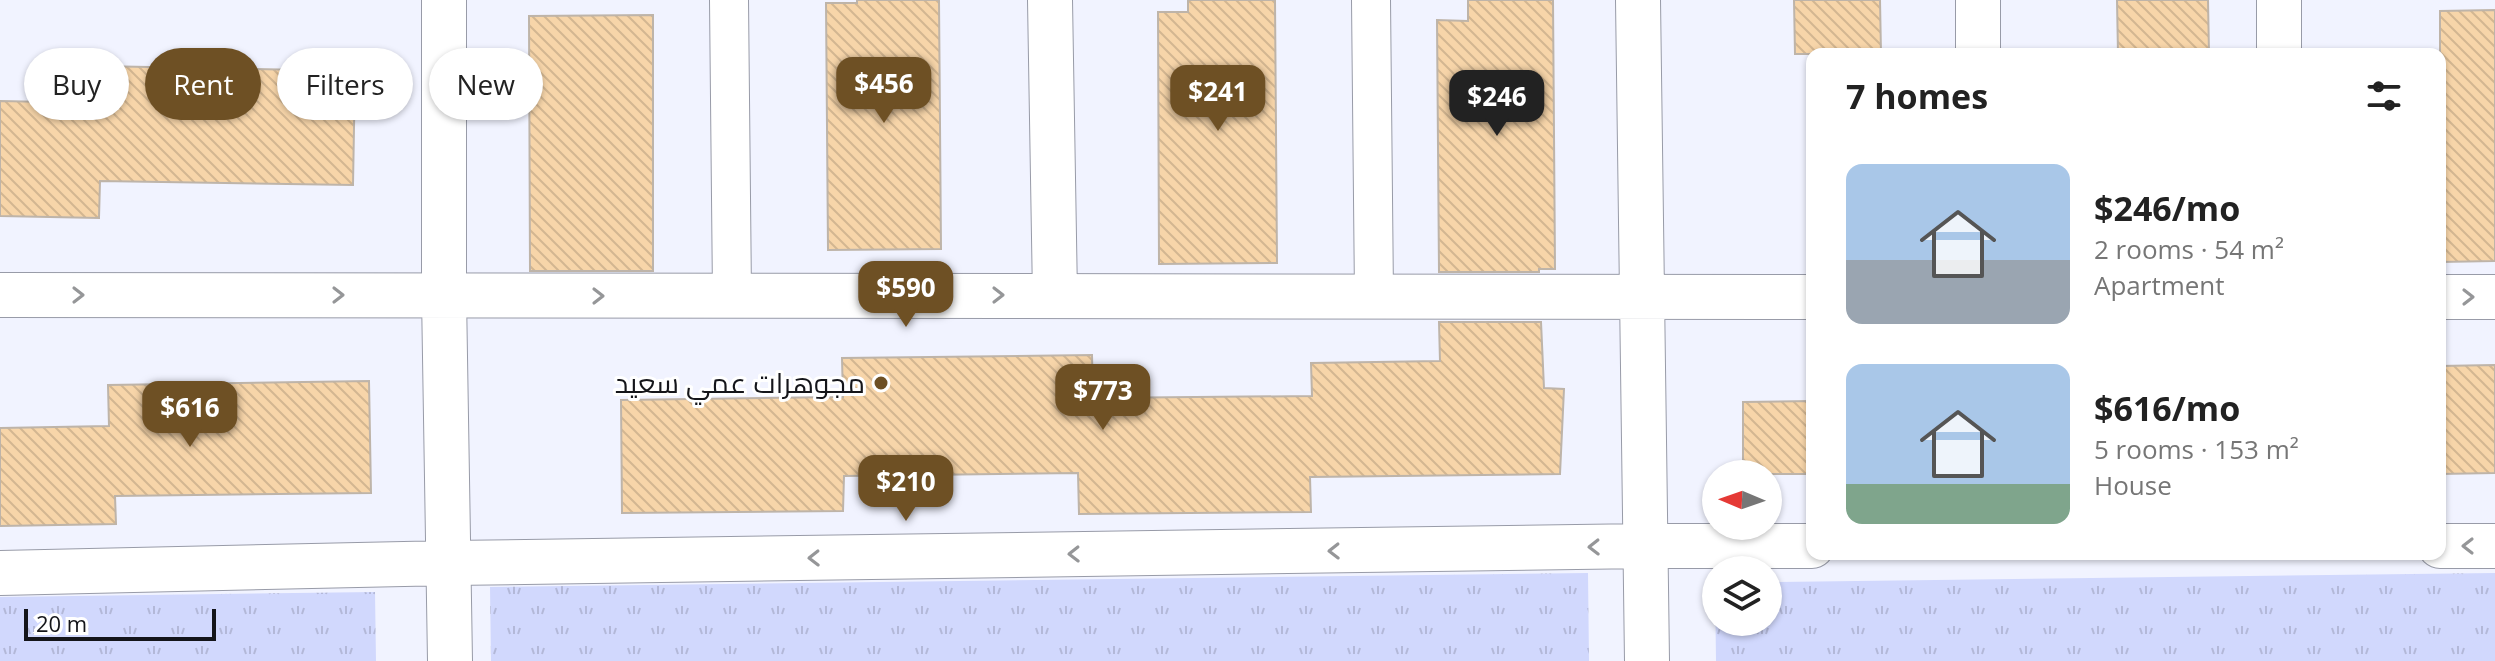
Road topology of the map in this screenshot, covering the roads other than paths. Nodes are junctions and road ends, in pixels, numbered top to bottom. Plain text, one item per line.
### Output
1 (444, 0) edge
2 (729, 0) edge
3 (1050, 0) edge
4 (1371, 0) edge
5 (1638, 0) edge
6 (1978, 0) edge
7 (2279, 0) edge
8 (1978, 48) edge
9 (2279, 48) edge
10 (0, 295) edge
11 (732, 295) junction
12 (444, 296) junction
13 (1055, 296) junction
14 (1374, 296) junction
15 (1643, 296) junction
16 (1806, 297) edge
17 (2446, 297) edge
18 (2495, 297) edge
19 (1646, 546) junction
20 (1806, 546) edge
21 (2446, 546) edge
22 (2495, 546) edge
23 (450, 563) junction
24 (0, 573) edge
25 (450, 661) edge
26 (1647, 661) edge

1 - 12 street
2 - 11 lane
3 - 13 street
4 - 14 lane
5 - 15 street
6 - 8 street
7 - 9 street
10 -> 12 street
12 -> 11 street
11 -> 13 street
12 - 23 street
13 - 14 street
14 - 15 street
15 - 16 street
15 - 19 street
17 -> 18 street
19 - 20 street
19 -> 23 street
19 - 26 street
22 -> 21 street
23 - 24 street
23 - 25 street

